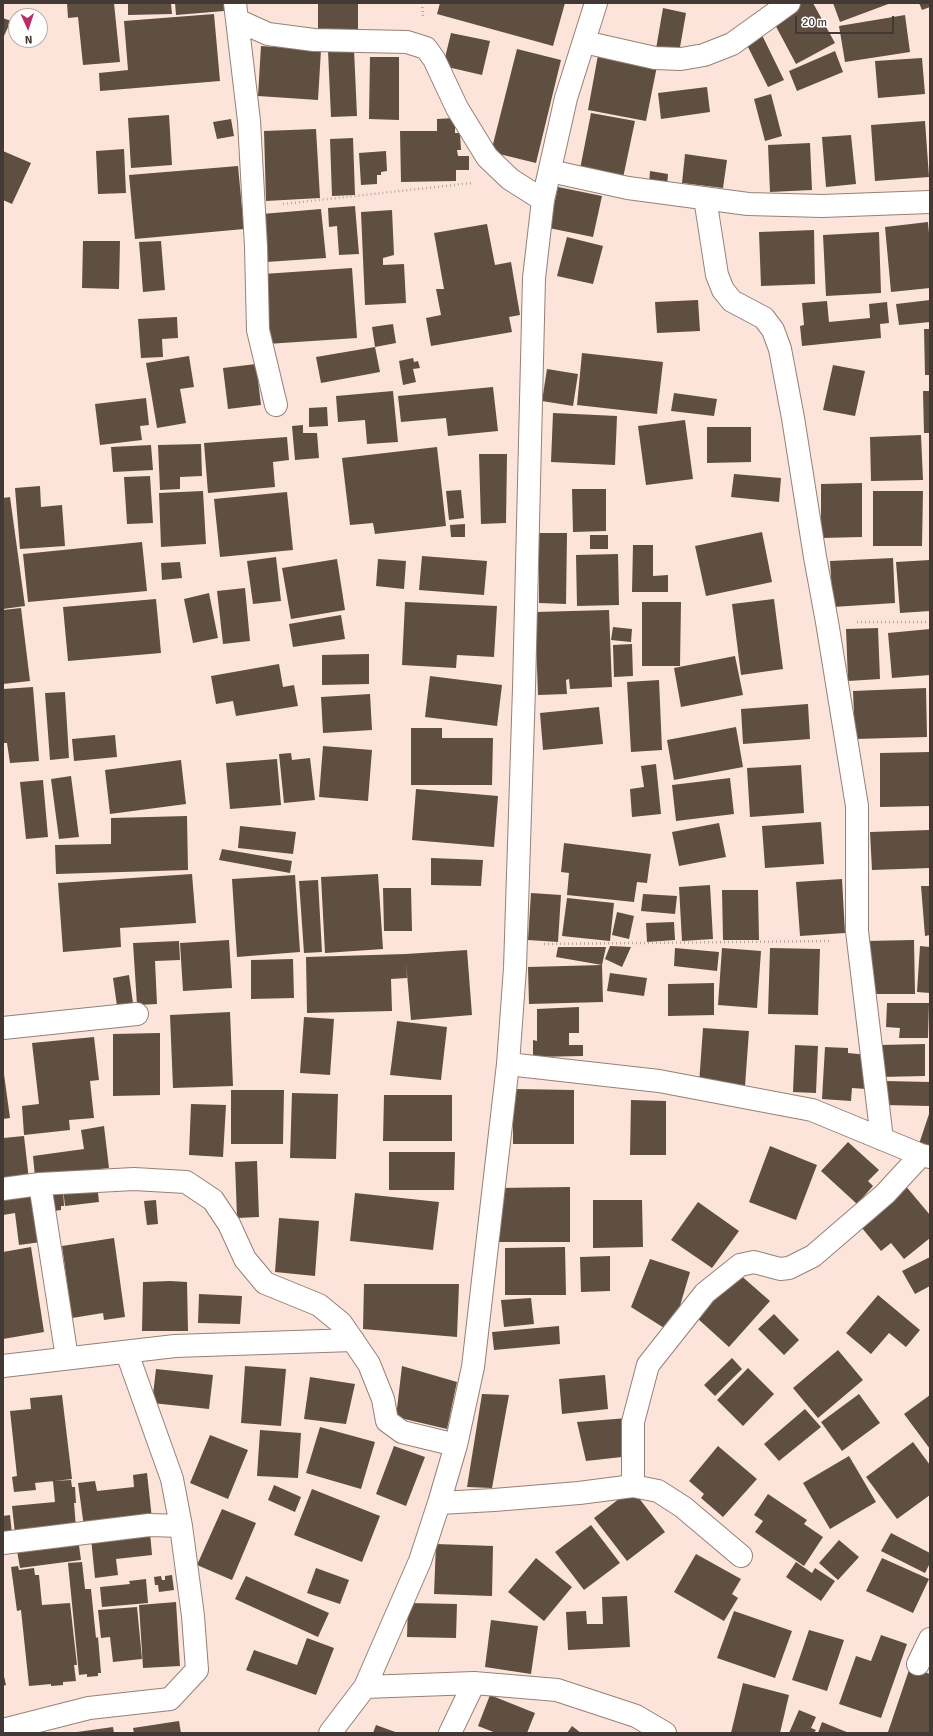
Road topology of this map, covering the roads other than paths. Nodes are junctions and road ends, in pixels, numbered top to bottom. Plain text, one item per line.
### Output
1 (596, 3) edge
2 (789, 3) edge
3 (236, 12) edge
4 (584, 42) junction
5 (550, 171) junction
6 (706, 198) junction
7 (543, 200) junction
8 (930, 202) edge
9 (276, 405) dead end
10 (137, 1014) dead end
11 (3, 1028) edge
12 (508, 1064) junction
13 (882, 1140) junction
14 (925, 1156) edge
15 (40, 1184) junction
16 (3, 1189) edge
17 (353, 1340) junction
18 (127, 1353) junction
19 (67, 1358) junction
20 (3, 1366) edge
21 (456, 1445) junction
22 (633, 1486) junction
23 (440, 1503) junction
24 (181, 1526) junction
25 (3, 1543) edge
26 (741, 1556) dead end
27 (930, 1638) edge
28 (918, 1664) dead end
29 (474, 1683) junction
30 (365, 1687) junction
31 (3, 1730) edge
32 (330, 1733) edge
33 (450, 1733) edge
34 (665, 1733) edge

1 - 4 street
2 - 4 street
3 - 7 street
3 - 9 street
4 - 5 street
5 - 6 street
5 - 7 street
6 - 8 street
6 - 13 street
7 - 12 street
10 - 11 street
12 - 13 street
12 - 21 street
13 - 14 street
14 - 22 street
15 - 16 street
15 - 17 street
15 - 19 street
17 - 18 street
17 - 21 street
18 - 19 street
18 - 24 street
19 - 20 street
21 - 23 street
22 - 23 street
22 - 26 street
23 - 30 street
24 - 25 street
24 - 31 street
27 - 28 street
29 - 30 street
29 - 33 street
29 - 34 street
30 - 32 street

